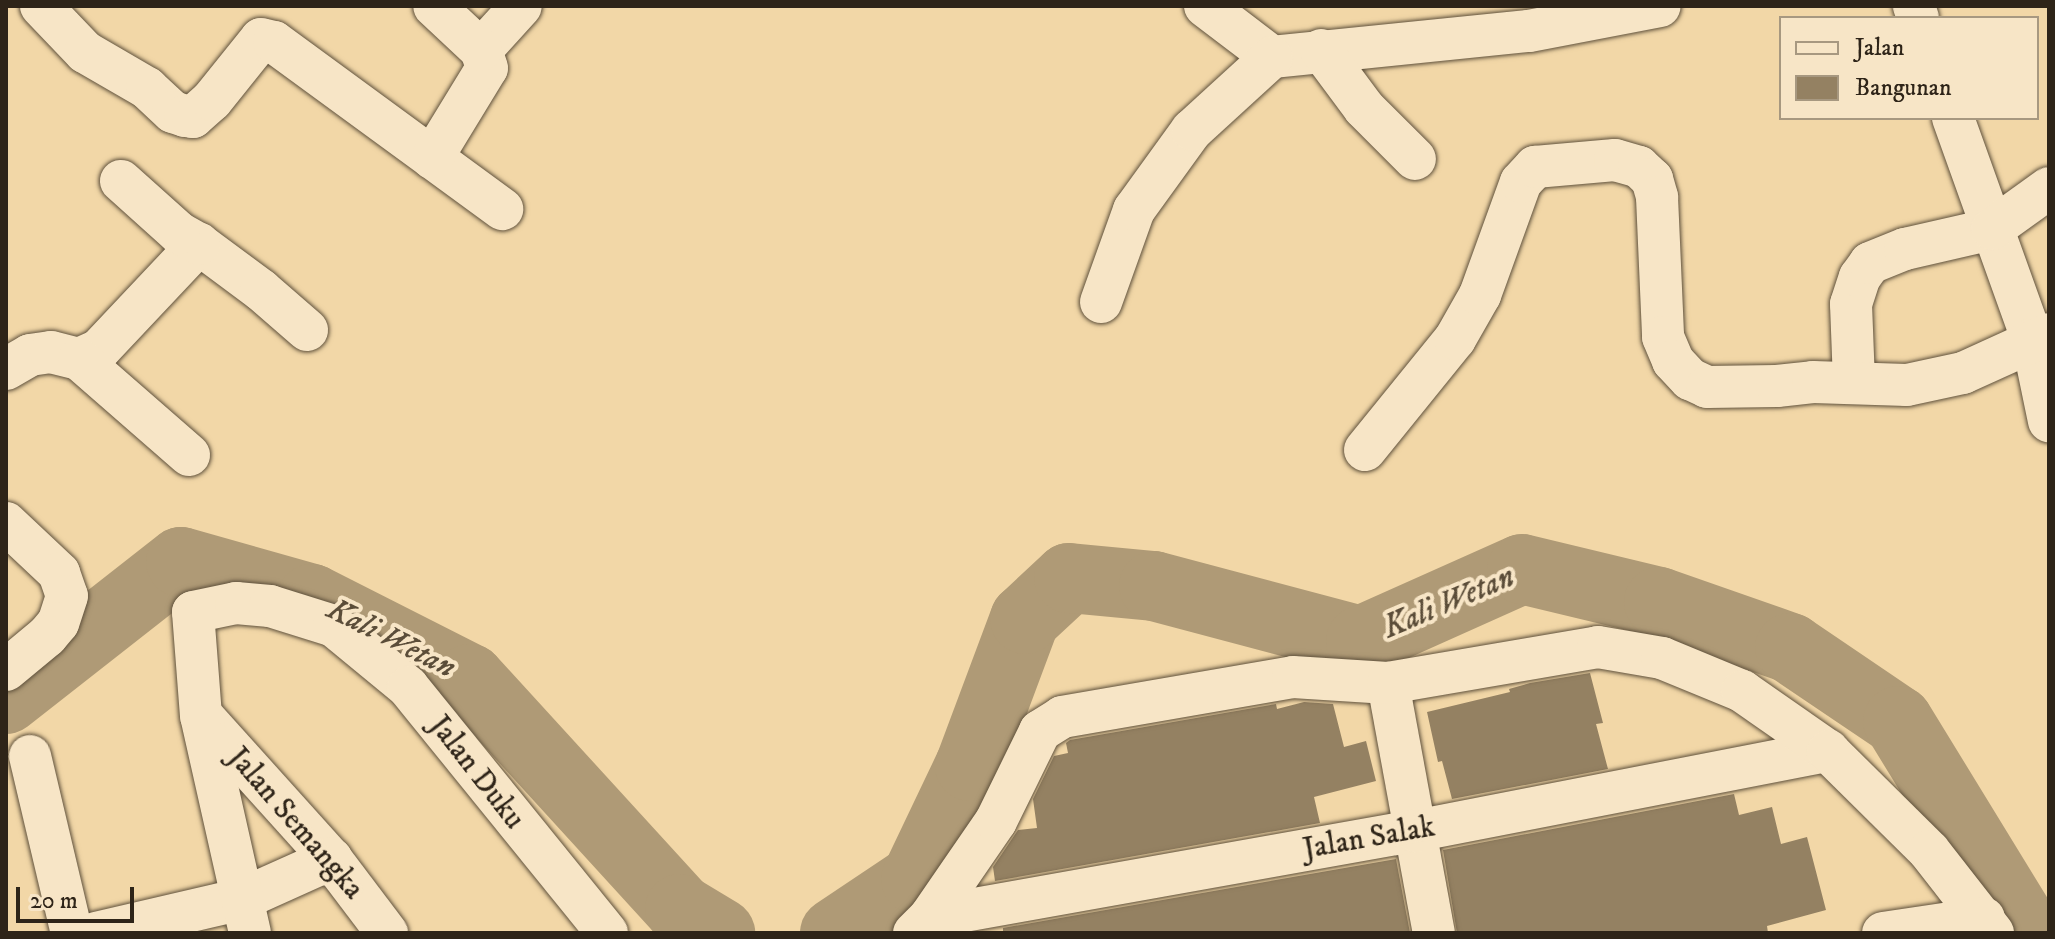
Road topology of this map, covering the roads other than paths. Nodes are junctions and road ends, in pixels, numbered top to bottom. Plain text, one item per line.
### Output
1 (434, 6) edge
2 (521, 6) edge
3 (1205, 6) edge
4 (1660, 6) edge
5 (24, 10) edge
6 (481, 50) junction
7 (1321, 50) junction
8 (1272, 57) junction
9 (1954, 120) edge
10 (432, 158) junction
11 (1415, 159) dead end
12 (121, 181) dead end
13 (2049, 188) edge
14 (502, 209) dead end
15 (1992, 229) junction
16 (199, 244) junction
17 (1101, 302) dead end
18 (307, 330) dead end
19 (2041, 337) edge
20 (79, 359) junction
21 (6, 369) edge
22 (1854, 382) junction
23 (2049, 421) edge
24 (1365, 450) dead end
25 (189, 455) dead end
26 (6, 523) edge
27 (6, 670) edge
28 (1388, 683) junction
29 (201, 716) junction
30 (1828, 751) junction
31 (30, 756) dead end
32 (1415, 831) junction
33 (331, 859) junction
34 (246, 916) edge
35 (922, 925) edge
36 (1988, 926) edge
37 (72, 933) edge
38 (96, 933) edge
39 (387, 933) edge
40 (607, 933) edge
41 (1434, 933) edge
42 (1883, 933) edge

1 - 6 street
2 - 6 street
3 - 8 street
4 - 7 street
5 - 10 street
6 - 10 street
7 - 8 street
7 - 11 street
8 - 17 street
9 - 15 street
10 - 14 street
12 - 16 street
13 - 15 street
15 - 19 street
15 - 22 street
16 - 18 street
16 - 20 street
19 - 22 street
19 - 23 street
20 - 21 street
20 - 25 street
22 - 24 street
26 - 27 street
28 - 30 street
28 - 32 street
28 - 35 street
29 - 33 street, Jalan Semangka
29 - 34 street
29 - 40 street, Jalan Duku
30 - 32 street, Jalan Salak
30 - 36 street
31 - 37 street
32 - 35 street, Jalan Salak
32 - 41 street
33 - 34 street
33 - 39 street, Jalan Semangka
34 - 38 street
36 - 42 street

